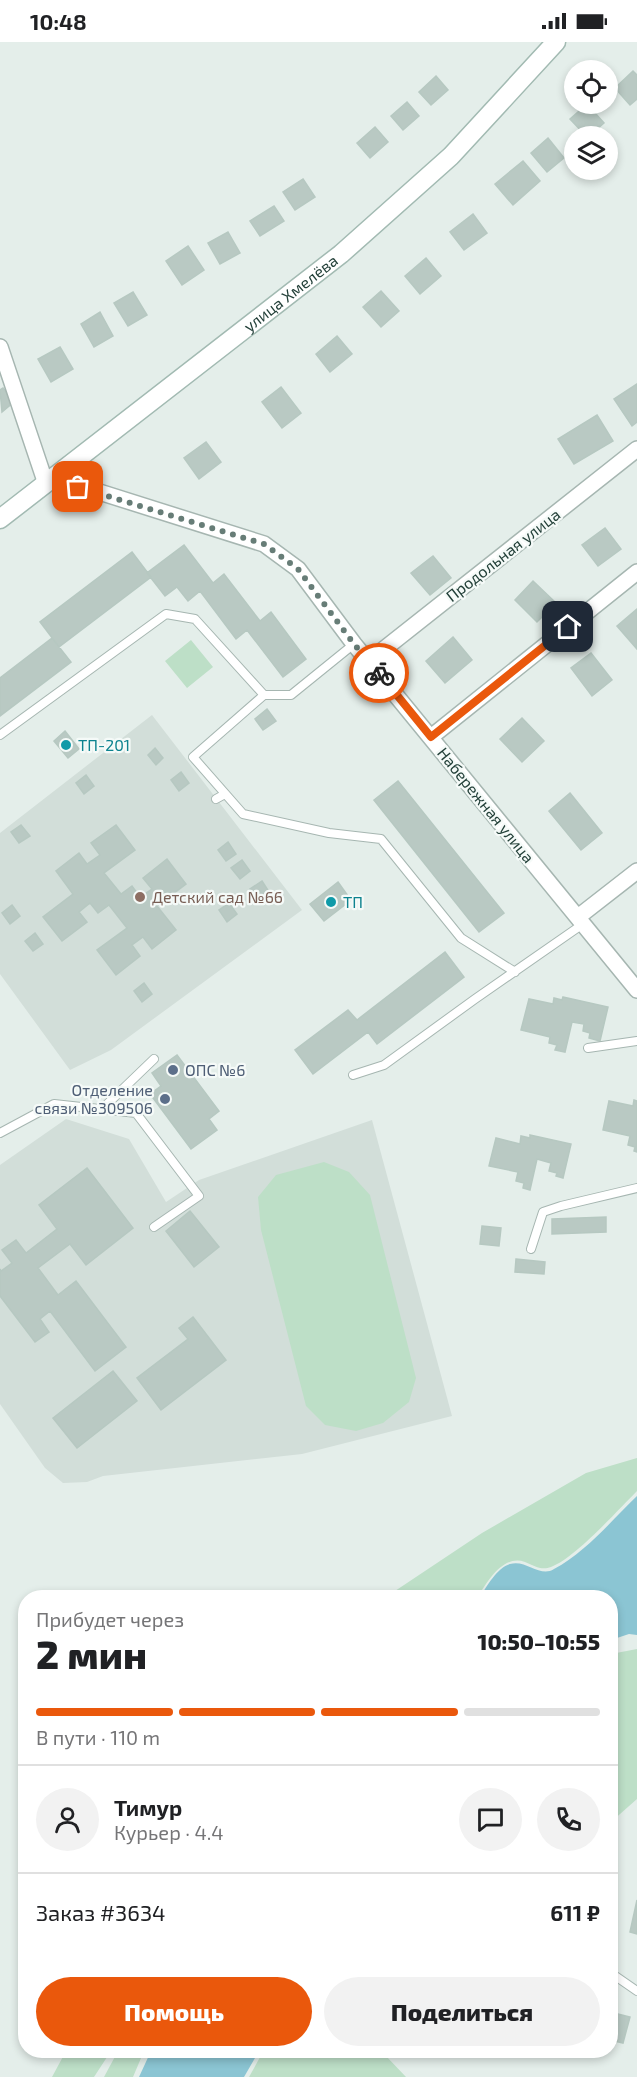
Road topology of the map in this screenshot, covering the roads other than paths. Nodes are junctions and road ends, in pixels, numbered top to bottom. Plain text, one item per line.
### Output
1 (556, 42) edge
2 (0, 347) edge
3 (637, 449) edge
4 (51, 481) junction
5 (0, 519) edge
6 (637, 572) edge
7 (354, 644) junction
8 (369, 661) junction
9 (264, 696) junction
10 (0, 735) edge
11 (431, 737) junction
12 (225, 794) junction
13 (216, 799) dead end
14 (637, 871) edge
15 (581, 920) junction
16 (515, 972) junction
17 (637, 990) edge
18 (637, 1041) edge
19 (588, 1048) dead end
20 (154, 1059) dead end
21 (353, 1076) dead end
22 (102, 1109) junction
23 (0, 1134) edge
24 (637, 1188) edge
25 (154, 1227) dead end
26 (531, 1249) dead end
27 (618, 1978) edge
28 (637, 1991) edge

1 - 4 main road, улица Хмелёва
2 - 4 street
3 - 8 street, Продольная улица
4 - 5 main road, улица Хмелёва
4 - 7 street, Набережная улица
6 - 11 street
7 - 8 street, Набережная улица
7 - 9 lane
8 - 11 street, Набережная улица
9 - 10 lane
9 - 12 lane
11 - 15 street, Набережная улица
12 - 13 lane
12 - 16 lane
14 - 15 street
15 - 16 lane
15 - 17 street, Набережная улица
16 - 21 lane
18 - 19 lane
20 - 22 lane
22 - 23 lane
22 - 25 lane
24 - 26 lane
27 - 28 lane

